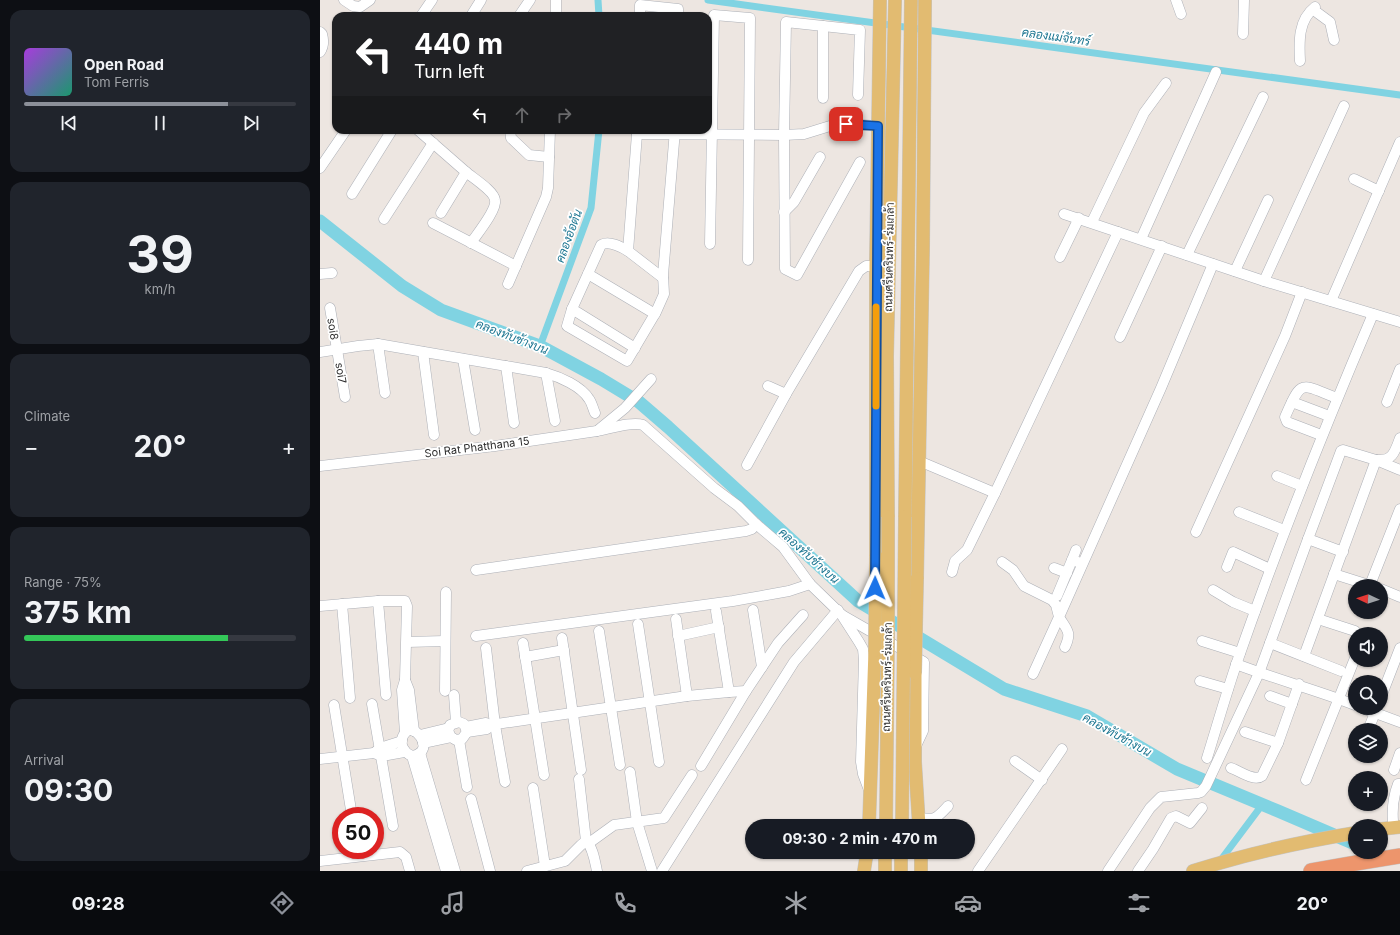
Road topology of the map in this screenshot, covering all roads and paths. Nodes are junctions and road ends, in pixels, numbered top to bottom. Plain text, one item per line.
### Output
1 (344, 0) edge
2 (370, 0) edge
3 (432, 0) edge
4 (481, 0) edge
5 (530, 0) edge
6 (556, 0) edge
7 (1176, 0) edge
8 (1244, 0) edge
9 (880, 3) edge
10 (895, 3) edge
11 (911, 4) edge
12 (925, 5) edge
13 (1315, 8) edge
14 (424, 12) edge
15 (473, 12) edge
16 (522, 12) edge
17 (556, 12) edge
18 (640, 12) edge
19 (678, 12) edge
20 (1180, 14) dead end
21 (823, 26) junction
22 (320, 32) edge
23 (1243, 34) dead end
24 (1334, 40) dead end
25 (320, 52) edge
26 (1300, 61) dead end
27 (1216, 72) dead end
28 (1166, 83) dead end
29 (858, 95) dead end
30 (1263, 97) dead end
31 (823, 98) dead end
32 (1344, 106) dead end
33 (1136, 118) dead end
34 (878, 126) junction
35 (343, 134) edge
36 (390, 134) edge
37 (423, 134) edge
38 (510, 134) edge
39 (550, 134) edge
40 (637, 134) edge
41 (675, 134) edge
42 (713, 134) junction
43 (748, 135) junction
44 (784, 135) junction
45 (1400, 142) edge
46 (433, 143) junction
47 (548, 157) junction
48 (820, 157) dead end
49 (860, 162) dead end
50 (320, 168) edge
51 (466, 172) junction
52 (1111, 173) junction
53 (1354, 179) dead end
54 (1379, 191) junction
55 (352, 194) dead end
56 (1268, 200) dead end
57 (784, 212) junction
58 (441, 213) dead end
59 (1064, 214) dead end
60 (1079, 218) junction
61 (384, 219) dead end
62 (1092, 222) junction
63 (433, 223) dead end
64 (1118, 232) junction
65 (1141, 239) junction
66 (471, 243) junction
67 (710, 244) dead end
68 (1162, 246) junction
69 (877, 248) junction
70 (923, 248) junction
71 (628, 250) junction
72 (1187, 255) junction
73 (1060, 257) dead end
74 (748, 260) dead end
75 (1214, 264) junction
76 (516, 266) junction
77 (876, 266) junction
78 (1235, 271) junction
79 (332, 273) dead end
80 (320, 274) edge
81 (588, 274) junction
82 (663, 278) junction
83 (1264, 281) junction
84 (508, 284) dead end
85 (1302, 292) junction
86 (1331, 301) junction
87 (330, 308) dead end
88 (572, 309) junction
89 (655, 314) junction
90 (1373, 314) junction
91 (1400, 322) edge
92 (1120, 337) dead end
93 (378, 344) junction
94 (635, 348) junction
95 (336, 349) junction
96 (320, 352) edge
97 (423, 352) junction
98 (887, 356) junction
99 (463, 359) junction
100 (506, 366) junction
101 (906, 369) junction
102 (1400, 369) edge
103 (546, 373) junction
104 (651, 379) dead end
105 (768, 386) dead end
106 (385, 393) dead end
107 (786, 394) junction
108 (345, 397) dead end
109 (1337, 398) junction
110 (1292, 402) junction
111 (1387, 402) dead end
112 (595, 413) dead end
113 (1330, 416) junction
114 (555, 421) dead end
115 (514, 423) dead end
116 (475, 430) dead end
117 (597, 432) junction
118 (434, 435) dead end
119 (1321, 435) junction
120 (1400, 438) edge
121 (1376, 460) junction
122 (919, 461) junction
123 (747, 465) dead end
124 (320, 466) edge
125 (1400, 470) edge
126 (1277, 476) dead end
127 (1302, 486) junction
128 (995, 493) junction
129 (1400, 509) edge
130 (1239, 512) dead end
131 (756, 524) junction
132 (1284, 530) junction
133 (1196, 532) dead end
134 (1308, 538) junction
135 (1343, 552) junction
136 (1002, 562) dead end
137 (1083, 564) junction
138 (1227, 567) dead end
139 (1054, 568) dead end
140 (1270, 569) junction
141 (476, 570) dead end
142 (952, 572) dead end
143 (1067, 573) junction
144 (1334, 574) junction
145 (1351, 579) edge
146 (1373, 579) edge
147 (810, 584) junction
148 (1213, 590) dead end
149 (446, 592) dead end
150 (1388, 592) edge
151 (1057, 596) dead end
152 (1400, 597) edge
153 (378, 601) junction
154 (342, 604) junction
155 (320, 606) edge
156 (753, 610) dead end
157 (716, 611) dead end
158 (1255, 611) junction
159 (839, 612) junction
160 (803, 615) dead end
161 (1059, 617) junction
162 (676, 619) dead end
163 (1318, 619) junction
164 (638, 624) dead end
165 (719, 626) junction
166 (1348, 629) edge
167 (599, 631) dead end
168 (476, 636) dead end
169 (678, 636) junction
170 (562, 638) dead end
171 (445, 641) junction
172 (1202, 641) dead end
173 (407, 642) junction
174 (523, 643) dead end
175 (1270, 643) junction
176 (1065, 647) dead end
177 (486, 648) dead end
178 (1400, 648) edge
179 (564, 650) junction
180 (1240, 653) junction
181 (1304, 656) junction
182 (525, 657) junction
183 (1236, 664) junction
184 (762, 667) junction
185 (1351, 667) edge
186 (1341, 671) dead end
187 (1259, 673) junction
188 (1033, 674) dead end
189 (1388, 679) edge
190 (1200, 681) dead end
191 (1299, 684) junction
192 (1228, 690) junction
193 (746, 691) junction
194 (729, 692) junction
195 (386, 695) dead end
196 (687, 696) junction
197 (1270, 696) dead end
198 (350, 698) dead end
199 (1338, 698) junction
200 (650, 702) junction
201 (1348, 702) edge
202 (372, 704) dead end
203 (1292, 704) junction
204 (334, 705) dead end
205 (611, 708) junction
206 (573, 713) junction
207 (1386, 715) edge
208 (535, 719) junction
209 (1400, 722) edge
210 (493, 725) junction
211 (466, 729) junction
212 (454, 732) junction
213 (1245, 732) dead end
214 (412, 743) junction
215 (1278, 743) junction
216 (1062, 749) dead end
217 (915, 750) junction
218 (378, 752) junction
219 (1400, 753) edge
220 (343, 756) junction
221 (1208, 758) dead end
222 (320, 759) edge
223 (1015, 760) dead end
224 (659, 762) dead end
225 (866, 762) junction
226 (620, 765) dead end
227 (701, 766) dead end
228 (1231, 768) dead end
229 (1394, 770) dead end
230 (630, 772) dead end
231 (544, 775) dead end
232 (692, 775) dead end
233 (1042, 780) junction
234 (1306, 780) dead end
235 (505, 782) dead end
236 (1400, 784) edge
237 (467, 787) dead end
238 (533, 788) dead end
239 (471, 799) dead end
240 (948, 806) dead end
241 (351, 807) edge
242 (1202, 808) dead end
243 (869, 819) edge
244 (886, 819) edge
245 (902, 819) edge
246 (919, 819) edge
247 (935, 819) edge
248 (637, 822) junction
249 (1396, 824) edge
250 (393, 826) dead end
251 (1348, 834) edge
252 (588, 842) junction
253 (1400, 856) edge
254 (866, 859) edge
255 (868, 859) edge
256 (885, 859) edge
257 (902, 859) edge
258 (921, 859) edge
259 (320, 861) edge
260 (545, 866) junction
261 (410, 871) edge
262 (446, 871) edge
263 (455, 871) edge
264 (490, 871) edge
265 (527, 871) edge
266 (597, 871) edge
267 (652, 871) edge
268 (662, 871) edge
269 (864, 871) edge
270 (869, 871) edge
271 (885, 871) edge
272 (901, 871) edge
273 (921, 871) edge
274 (978, 871) edge
275 (1108, 871) edge
276 (1138, 871) edge
277 (1193, 871) edge
278 (1311, 871) edge

1 - 2 street
3 - 14 street
4 - 15 street
5 - 16 street
6 - 17 street
7 - 20 street
8 - 23 street
9 - 34 main road, ถนนศรีนครินทร์-ร่มเกล้า
10 - 98 main road, ถนนศรีนครินทร์-ร่มเกล้า
11 - 101 main road, ถนนศรีนครินทร์-ร่มเกล้า
12 - 70 main road
13 - 24 street
13 - 26 street
18 - 19 street
21 - 29 street
21 - 31 street
21 - 44 street
22 - 25 street
27 - 65 street
28 - 52 street
30 - 72 street
32 - 83 street
33 - 52 street
34 - 44 street
34 - 69 main road, ถนนศรีนครินทร์-ร่มเกล้า
35 - 50 street
36 - 55 street
37 - 46 street
38 - 47 street
39 - 47 street
40 - 71 street
41 - 82 street
42 - 43 street
42 - 43 street
42 - 67 street
43 - 44 street
43 - 74 street
44 - 57 street
45 - 54 street
46 - 51 street
46 - 61 street
47 - 76 street
48 - 57 street
49 - 57 street
51 - 58 street
51 - 66 street
52 - 62 street
53 - 54 street
54 - 86 street
56 - 78 street
59 - 60 street
60 - 62 street
60 - 73 street
62 - 64 street
63 - 66 street
64 - 65 street
64 - 128 street
65 - 68 street
66 - 76 street
68 - 72 street
68 - 92 street
69 - 77 main road, ถนนศรีนครินทร์-ร่มเกล้า
69 - 98 main road
70 - 101 main road
70 - 122 main road
71 - 81 street
71 - 82 street
72 - 75 street
75 - 78 street
75 - 137 street
76 - 84 street
77 - 107 street
77 - 225 main road, ถนนศรีนครินทร์-ร่มเกล้า, bridge
78 - 83 street
79 - 80 street
81 - 88 street
81 - 89 street
82 - 89 street
83 - 85 street
85 - 86 street
85 - 133 street
86 - 90 street
87 - 95 street, soi8
88 - 94 street
88 - 94 street
89 - 94 street
90 - 91 street
90 - 109 street
93 - 95 street
93 - 97 street
93 - 106 street
95 - 96 street
95 - 108 street, soi7
97 - 99 street
97 - 118 street
98 - 244 main road, ถนนศรีนครินทร์-ร่มเกล้า, bridge
99 - 100 street
99 - 116 street
100 - 103 street
100 - 115 street
101 - 245 main road, ถนนศรีนครินทร์-ร่มเกล้า, bridge
102 - 111 street
103 - 112 street
103 - 114 street
104 - 117 street
105 - 107 street
107 - 123 street
109 - 110 street
109 - 113 street
110 - 113 street
110 - 119 street
113 - 119 street
117 - 124 street, Soi Rat Phatthana 15
117 - 131 street, Soi Rat Phatthana 15
119 - 127 street
120 - 121 street
121 - 125 street
121 - 134 street
121 - 135 street
122 - 128 street
122 - 217 main road, bridge
126 - 127 street
127 - 132 street
128 - 142 street
129 - 146 street
130 - 132 street
131 - 141 street
131 - 147 street, Soi Rat Phatthana 15
132 - 140 street
134 - 135 street
134 - 175 street
135 - 144 street
136 - 161 street
137 - 143 street
137 - 161 street
138 - 140 street
139 - 143 street
140 - 158 street
143 - 151 street
144 - 145 street
144 - 163 street
147 - 159 street, Soi Rat Phatthana 15
147 - 168 street
148 - 158 street
149 - 171 street
150 - 152 street
153 - 154 street
153 - 173 street
153 - 195 street
154 - 155 street
154 - 198 street
156 - 184 street
157 - 165 street
158 - 180 street
159 - 217 street
159 - 225 street
159 - 268 street
160 - 184 street
161 - 176 street
161 - 188 street
162 - 169 street
163 - 166 street
163 - 181 street
164 - 200 street
165 - 169 street
165 - 194 street
167 - 205 street
169 - 196 street
170 - 179 street
171 - 173 street
171 - 212 street
172 - 180 street
173 - 214 street
174 - 182 street
175 - 181 street
175 - 187 street
177 - 210 street
178 - 189 street
179 - 182 street
179 - 206 street
180 - 183 street
181 - 186 street
182 - 208 street
183 - 187 street
183 - 192 street
184 - 193 street
185 - 199 street
187 - 191 street
187 - 275 street
190 - 192 street
191 - 199 street
191 - 203 street
192 - 221 street
193 - 194 street
193 - 227 street
194 - 196 street
196 - 200 street
197 - 203 street
199 - 201 street
199 - 234 street
200 - 205 street
200 - 224 street
202 - 218 street
203 - 215 street
204 - 220 street
205 - 206 street
205 - 226 street
206 - 208 street
206 - 252 street
207 - 209 street
208 - 210 street
208 - 231 street
210 - 211 street
210 - 235 street
211 - 212 street
211 - 212 street
212 - 214 street
212 - 237 street
213 - 215 street
214 - 218 street
214 - 262 street
214 - 263 street
215 - 228 street
216 - 233 street
217 - 246 main road
218 - 220 street
218 - 250 street
219 - 229 street
220 - 222 street
220 - 241 street
223 - 233 street
225 - 243 main road, ถนนศรีนครินทร์-ร่มเกล้า
230 - 248 street
232 - 248 street
233 - 274 street
236 - 249 street
238 - 260 street
239 - 264 street
240 - 247 street
242 - 276 street
248 - 252 street
248 - 267 street
251 - 277 main road
252 - 260 street
252 - 266 street
253 - 278 highway
254 - 269 main road
255 - 270 main road
256 - 271 main road
257 - 272 main road
258 - 273 main road
259 - 261 street
260 - 265 street

